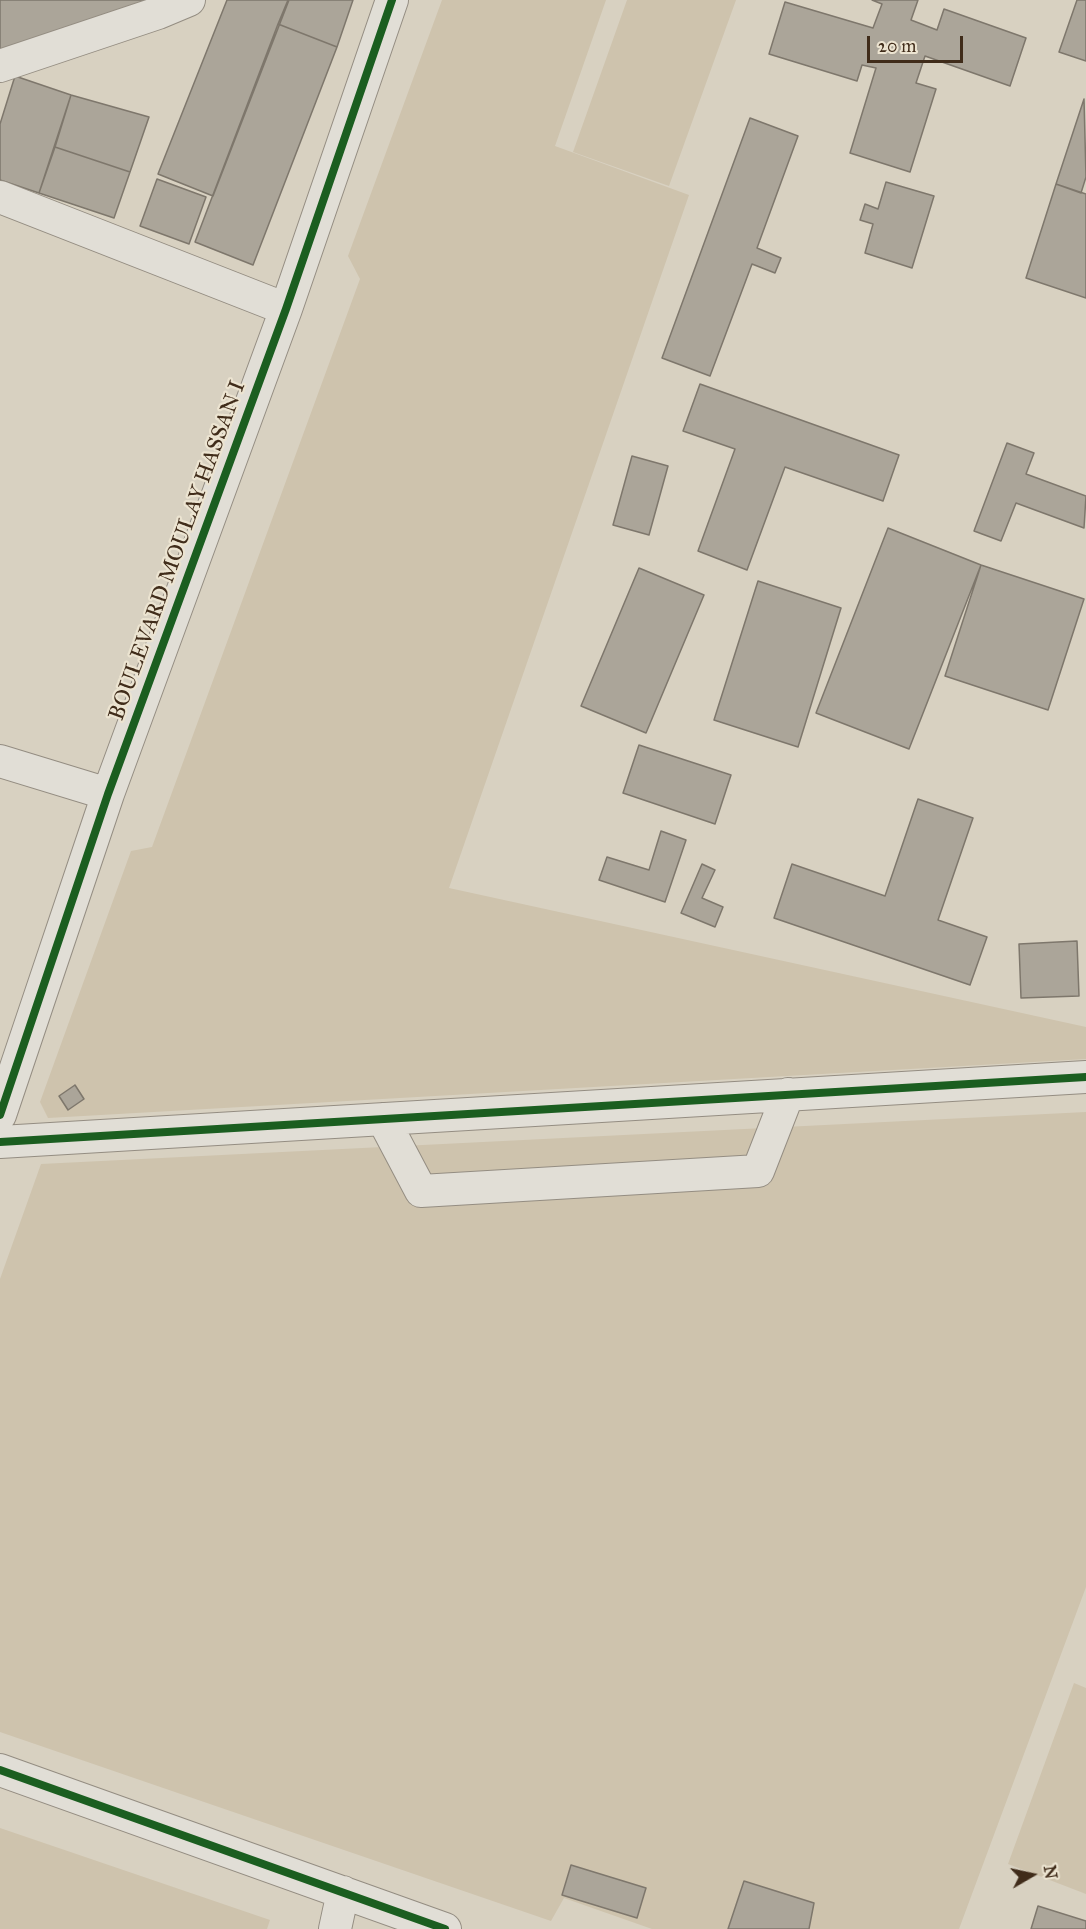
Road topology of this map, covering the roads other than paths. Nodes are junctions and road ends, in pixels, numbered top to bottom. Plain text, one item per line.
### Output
1 (189, 0) edge
2 (392, 0) edge
3 (0, 66) edge
4 (0, 197) edge
5 (286, 309) junction
6 (0, 760) edge
7 (108, 794) junction
8 (1086, 1077) edge
9 (788, 1094) junction
10 (0, 1115) edge
11 (383, 1119) junction
12 (0, 1142) edge
13 (0, 1770) edge
14 (343, 1892) junction
15 (335, 1929) edge
16 (445, 1929) edge

1 - 3 street
2 - 5 street, BOULEVARD MOULAY HASSAN I
4 - 5 street
5 - 7 street, BOULEVARD MOULAY HASSAN I
6 - 7 street
7 - 10 street, BOULEVARD MOULAY HASSAN I
8 - 9 street
9 - 11 street
9 - 11 street
11 - 12 street
13 - 14 street
14 - 15 street
14 - 16 street

